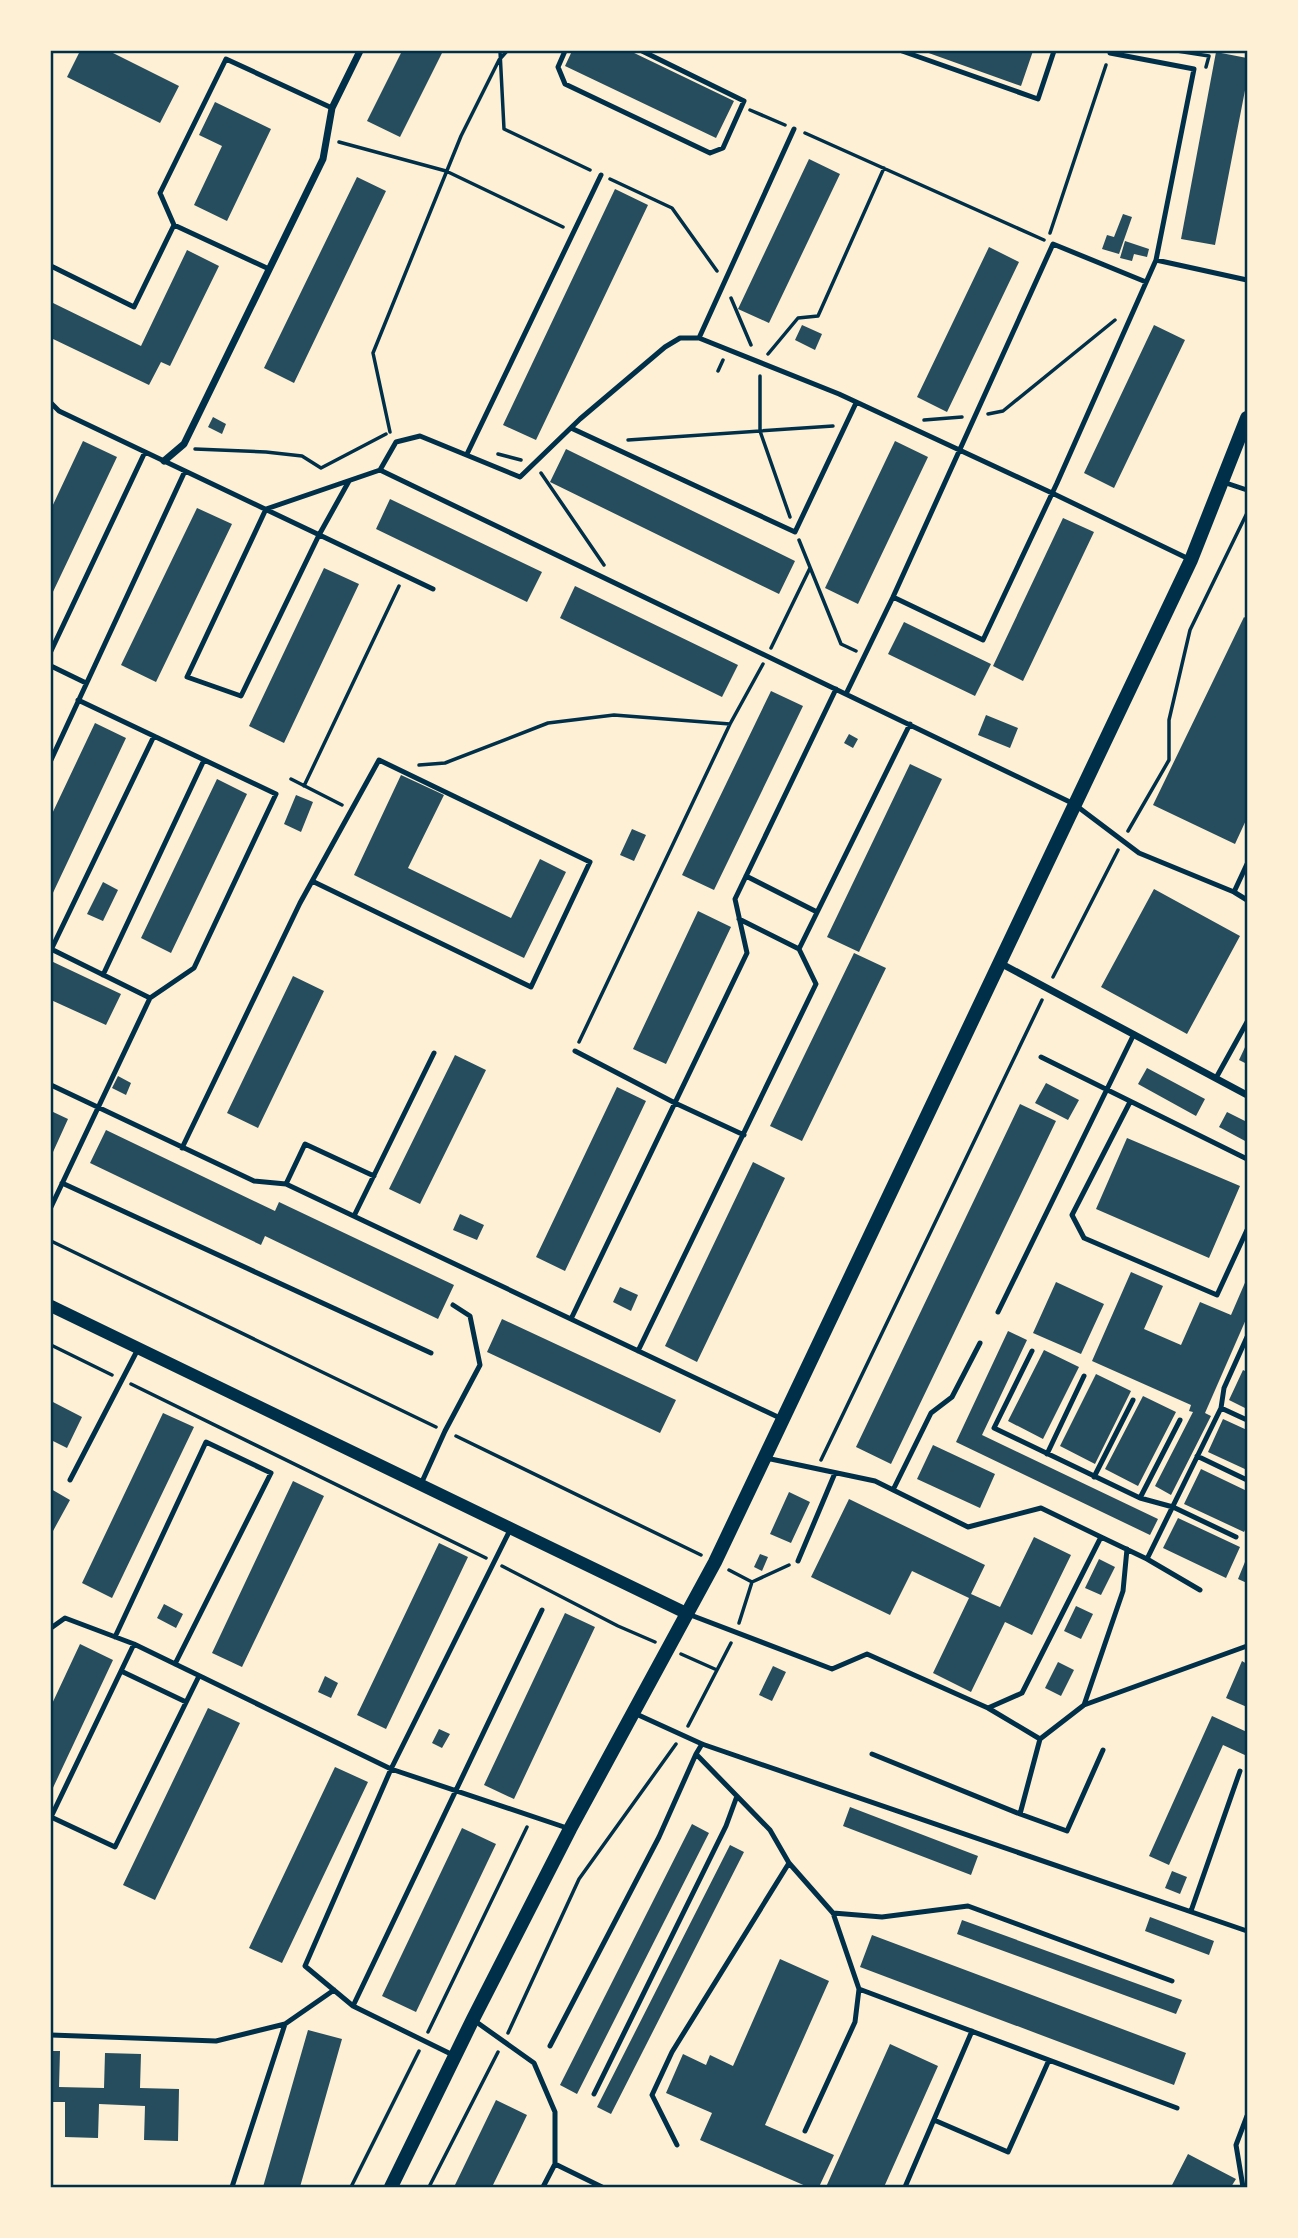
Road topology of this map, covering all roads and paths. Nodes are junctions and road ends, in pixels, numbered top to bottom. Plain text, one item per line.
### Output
1 (360, 51) edge
2 (500, 51) edge
3 (507, 51) edge
4 (565, 51) edge
5 (642, 51) edge
6 (902, 51) edge
7 (1054, 51) edge
8 (1110, 53) joint
9 (499, 60) junction
10 (742, 106) junction
11 (332, 108) junction
12 (794, 129) junction
13 (327, 138) junction
14 (884, 168) junction
15 (446, 171) junction
16 (601, 175) junction
17 (174, 225) junction
18 (574, 232) junction
19 (1156, 260) junction
20 (51, 266) edge
21 (269, 270) junction
22 (1247, 280) edge
23 (725, 282) junction
24 (1146, 282) junction
25 (731, 297) junction
26 (726, 308) dead end
27 (1133, 314) junction
28 (699, 338) junction
29 (760, 364) junction
30 (856, 402) junction
31 (51, 403) edge
32 (975, 416) junction
33 (1247, 418) edge
34 (398, 428) dead end
35 (571, 428) junction
36 (390, 432) junction
37 (184, 444) junction
38 (472, 447) junction
39 (960, 450) junction
40 (145, 452) junction
41 (467, 454) junction
42 (164, 461) junction
43 (534, 463) junction
44 (380, 470) junction
45 (185, 471) junction
46 (349, 481) junction
47 (1223, 482) junction
48 (1247, 489) edge
49 (1052, 493) junction
50 (266, 509) junction
51 (795, 532) junction
52 (319, 535) junction
53 (1191, 560) junction
54 (810, 568) junction
55 (404, 575) junction
56 (617, 584) junction
57 (433, 589) dead end
58 (893, 597) junction
59 (51, 651) edge
60 (767, 656) junction
61 (865, 656) junction
62 (51, 666) edge
63 (86, 683) junction
64 (836, 689) junction
65 (846, 694) junction
66 (78, 700) junction
67 (730, 724) junction
68 (909, 724) junction
69 (154, 736) junction
70 (51, 760) edge
71 (204, 760) junction
72 (395, 767) junction
73 (291, 779) dead end
74 (304, 786) junction
75 (1074, 804) junction
76 (351, 810) junction
77 (1247, 864) edge
78 (746, 876) junction
79 (312, 881) junction
80 (1234, 892) junction
81 (1247, 900) edge
82 (817, 912) junction
83 (739, 919) junction
84 (799, 948) junction
85 (51, 949) edge
86 (1000, 963) junction
87 (103, 975) junction
88 (149, 998) junction
89 (1247, 1022) edge
90 (1134, 1034) junction
91 (575, 1051) joint
92 (433, 1053) dead end
93 (1041, 1057) dead end
94 (1216, 1079) junction
95 (51, 1085) edge
96 (1106, 1091) junction
97 (1247, 1095) edge
98 (1129, 1102) junction
99 (675, 1103) junction
100 (97, 1107) junction
101 (744, 1135) junction
102 (183, 1148) junction
103 (1247, 1159) edge
104 (374, 1176) junction
105 (62, 1183) junction
106 (286, 1184) junction
107 (51, 1207) edge
108 (354, 1216) junction
109 (1247, 1230) edge
110 (51, 1241) edge
111 (453, 1305) dead end
112 (51, 1306) edge
113 (998, 1312) dead end
114 (571, 1320) junction
115 (1247, 1336) edge
116 (979, 1343) dead end
117 (51, 1345) edge
118 (139, 1348) junction
119 (1032, 1350) dead end
120 (638, 1351) junction
121 (431, 1353) dead end
122 (1238, 1357) junction
123 (1247, 1361) edge
124 (1084, 1376) dead end
125 (122, 1380) junction
126 (1133, 1400) dead end
127 (1221, 1408) junction
128 (783, 1420) junction
129 (1180, 1420) dead end
130 (1247, 1420) edge
131 (445, 1431) junction
132 (1047, 1454) junction
133 (1197, 1456) junction
134 (765, 1458) junction
135 (835, 1473) junction
136 (1094, 1477) junction
137 (70, 1480) dead end
138 (1247, 1480) edge
139 (421, 1484) junction
140 (893, 1490) junction
141 (1140, 1498) junction
142 (1173, 1507) junction
143 (511, 1528) junction
144 (1101, 1537) junction
145 (1236, 1537) dead end
146 (1128, 1549) junction
147 (1147, 1559) junction
148 (797, 1561) joint
149 (494, 1562) junction
150 (715, 1562) junction
151 (752, 1582) junction
152 (1200, 1590) dead end
153 (542, 1610) dead end
154 (688, 1614) junction
155 (51, 1628) edge
156 (736, 1632) junction
157 (115, 1637) junction
158 (134, 1644) junction
159 (1247, 1646) edge
160 (669, 1648) junction
161 (175, 1664) junction
162 (717, 1670) junction
163 (121, 1671) junction
164 (199, 1676) junction
165 (186, 1702) junction
166 (1084, 1705) junction
167 (988, 1708) junction
168 (634, 1713) junction
169 (683, 1735) junction
170 (1040, 1739) junction
171 (702, 1744) junction
172 (1103, 1750) dead end
173 (696, 1754) junction
174 (872, 1754) dead end
175 (391, 1769) junction
176 (1240, 1771) dead end
177 (455, 1791) junction
178 (737, 1796) junction
179 (1020, 1814) junction
180 (532, 1816) junction
181 (570, 1829) junction
182 (789, 1863) junction
183 (1191, 1911) junction
184 (833, 1913) junction
185 (1247, 1931) edge
186 (1172, 1981) dead end
187 (859, 1989) junction
188 (334, 1990) junction
189 (353, 2006) junction
190 (473, 2019) junction
191 (285, 2024) junction
192 (972, 2031) junction
193 (51, 2035) edge
194 (424, 2040) junction
195 (504, 2042) junction
196 (550, 2046) dead end
197 (455, 2056) junction
198 (1049, 2060) junction
199 (594, 2094) dead end
200 (1177, 2108) dead end
201 (1247, 2116) edge
202 (934, 2120) junction
203 (805, 2131) dead end
204 (677, 2145) dead end
205 (555, 2164) junction
206 (232, 2187) edge
207 (351, 2187) edge
208 (391, 2187) edge
209 (429, 2187) edge
210 (544, 2187) edge
211 (601, 2187) edge
212 (905, 2187) edge
213 (1243, 2187) edge

1 - 11 street
2 - 9 path
3 - 9 path
4 - 10 lane
5 - 10 lane
6 - 7 lane
8 - 14 path
8 - 19 lane
9 - 15 path
9 - 16 path
10 - 12 path
11 - 13 street
11 - 17 lane
12 - 14 path
12 - 23 lane
13 - 15 path
13 - 21 street
14 - 29 path
15 - 18 path
15 - 36 path
16 - 18 lane
16 - 23 path
17 - 20 lane
17 - 21 lane
18 - 38 lane
19 - 22 lane
19 - 24 lane
21 - 37 street
23 - 25 path
23 - 28 lane
24 - 27 lane
24 - 32 lane
25 - 26 path
25 - 29 path
27 - 32 path
27 - 49 lane
28 - 29 lane
28 - 35 lane
29 - 30 lane
29 - 51 path
30 - 39 lane
30 - 51 lane
31 - 40 lane
32 - 39 lane
33 - 47 main road
34 - 36 path
35 - 43 lane
35 - 51 lane
36 - 37 path
37 - 42 street
38 - 41 lane
38 - 43 path
39 - 49 lane
39 - 58 lane
40 - 42 lane
40 - 59 lane
41 - 43 lane
41 - 44 lane
42 - 45 lane
43 - 56 path
44 - 46 lane
44 - 56 lane
45 - 50 lane
45 - 63 lane
46 - 50 lane
46 - 52 lane
47 - 48 lane
47 - 53 main road
49 - 53 lane
49 - 58 lane
50 - 52 lane
50 - 52 lane
51 - 54 path
52 - 55 lane
53 - 75 main road
54 - 60 path
54 - 61 path
55 - 57 lane
55 - 74 path
56 - 60 lane
58 - 61 lane
60 - 64 lane
60 - 67 path
61 - 65 lane
62 - 63 lane
63 - 66 lane
64 - 65 lane
64 - 78 lane
65 - 68 lane
66 - 69 lane
66 - 70 lane
67 - 72 path
67 - 91 path
68 - 75 lane
68 - 82 lane
69 - 71 lane
69 - 85 lane
71 - 87 lane
71 - 88 lane
72 - 76 lane
72 - 79 lane
73 - 74 path
74 - 76 path
75 - 80 lane
75 - 86 main road
76 - 79 lane
77 - 80 lane
78 - 82 lane
78 - 83 lane
79 - 102 lane
80 - 81 lane
82 - 84 lane
83 - 84 lane
83 - 99 lane
84 - 101 lane
85 - 87 lane
86 - 90 street
86 - 128 main road
87 - 88 lane
88 - 100 lane
89 - 94 lane
90 - 94 street
90 - 96 lane
91 - 99 lane
92 - 104 lane
93 - 96 lane
94 - 97 street
95 - 100 lane
96 - 98 lane
96 - 113 lane
98 - 103 lane
98 - 109 lane
99 - 101 lane
99 - 114 lane
100 - 102 lane
100 - 105 lane
101 - 120 lane
102 - 106 lane
104 - 106 lane
104 - 108 lane
105 - 107 lane
105 - 121 lane
106 - 108 lane
108 - 114 lane
110 - 131 path
111 - 131 lane
112 - 118 street
114 - 120 lane
115 - 122 lane
116 - 140 lane
117 - 125 path
118 - 125 lane
118 - 139 street
119 - 132 lane
120 - 128 lane
122 - 123 lane
122 - 127 lane
124 - 132 lane
125 - 137 lane
125 - 149 path
126 - 136 lane
127 - 130 lane
127 - 133 lane
128 - 134 main road
129 - 141 lane
131 - 139 lane
131 - 150 path
132 - 136 lane
133 - 138 lane
133 - 142 lane
134 - 135 lane
134 - 150 main road
135 - 140 lane
135 - 148 lane
136 - 141 lane
139 - 143 street
140 - 144 lane
141 - 142 lane
142 - 145 lane
142 - 147 lane
143 - 149 lane
143 - 154 street
144 - 146 lane
144 - 167 lane
146 - 147 lane
146 - 166 lane
147 - 152 lane
148 - 151 path
149 - 160 path
149 - 175 lane
150 - 151 path
150 - 154 main road
151 - 156 path
153 - 177 lane
154 - 156 lane
154 - 160 main road
155 - 157 lane
156 - 162 path
156 - 167 lane
157 - 158 lane
157 - 161 lane
158 - 161 lane
158 - 163 lane
159 - 166 lane
160 - 162 path
160 - 168 main road
161 - 164 lane
162 - 169 path
163 - 165 lane
163 - 165 lane
164 - 165 lane
164 - 175 lane
166 - 170 lane
167 - 170 lane
168 - 169 lane
168 - 181 main road
169 - 171 lane
169 - 195 path
170 - 179 lane
171 - 173 lane
171 - 183 lane
172 - 179 lane
173 - 178 lane
173 - 196 lane
174 - 179 lane
175 - 177 lane
175 - 188 lane
176 - 183 lane
177 - 180 lane
177 - 189 lane
178 - 182 lane
178 - 199 lane
180 - 181 lane
180 - 194 path
181 - 190 main road
182 - 184 lane
182 - 204 lane
183 - 185 lane
184 - 186 lane
184 - 187 lane
187 - 192 lane
187 - 203 lane
188 - 189 lane
188 - 191 lane
189 - 194 lane
190 - 195 lane
190 - 197 main road
191 - 193 lane
191 - 206 lane
192 - 198 lane
192 - 202 lane
194 - 197 lane
194 - 207 path
195 - 205 lane
195 - 209 path
197 - 208 main road
198 - 200 lane
198 - 202 lane
201 - 213 lane
202 - 212 lane
205 - 210 lane
205 - 211 lane

